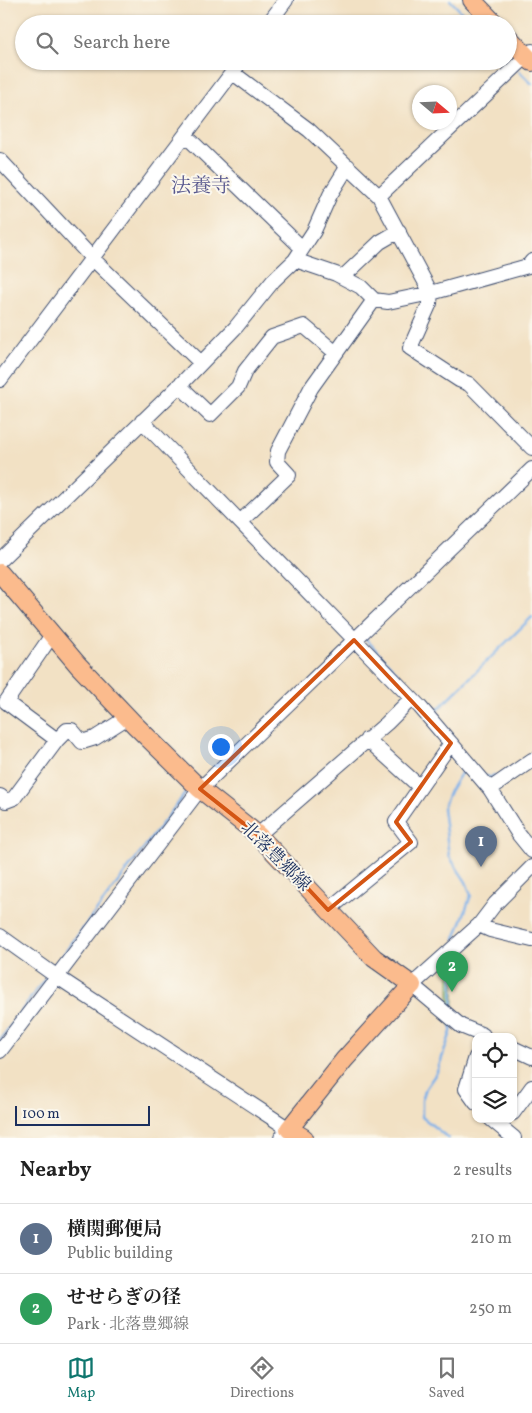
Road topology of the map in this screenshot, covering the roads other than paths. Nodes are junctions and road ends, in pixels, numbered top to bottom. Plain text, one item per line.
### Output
1 (286, 0) edge
2 (472, 0) edge
3 (275, 15) edge
4 (486, 15) edge
5 (517, 45) edge
6 (530, 56) edge
7 (517, 68) edge
8 (235, 70) edge
9 (240, 70) edge
10 (515, 70) edge
11 (186, 136) junction
12 (0, 160) edge
13 (348, 166) junction
14 (379, 196) junction
15 (399, 231) junction
16 (298, 254) junction
17 (93, 259) junction
18 (531, 265) edge
19 (343, 277) junction
20 (431, 293) junction
21 (374, 300) junction
22 (336, 353) junction
23 (201, 363) junction
24 (0, 380) edge
25 (179, 385) junction
26 (142, 421) junction
27 (532, 448) edge
28 (532, 469) edge
29 (240, 522) junction
30 (0, 560) edge
31 (0, 573) edge
32 (52, 635) junction
33 (354, 640) junction
34 (411, 699) junction
35 (128, 717) junction
36 (367, 739) junction
37 (57, 740) junction
38 (451, 743) junction
39 (532, 760) edge
40 (420, 787) junction
41 (200, 789) junction
42 (490, 789) junction
43 (0, 796) edge
44 (258, 835) junction
45 (532, 851) edge
46 (532, 866) edge
47 (328, 910) junction
48 (479, 925) junction
49 (0, 936) edge
50 (532, 940) edge
51 (56, 976) junction
52 (412, 985) junction
53 (477, 1033) edge
54 (517, 1050) edge
55 (0, 1051) edge
56 (532, 1057) edge
57 (472, 1070) edge
58 (532, 1087) edge
59 (472, 1097) edge
60 (517, 1108) edge
61 (506, 1124) edge
62 (291, 1135) edge
63 (514, 1138) edge

1 - 3 street
2 - 4 main road
5 - 6 main road
6 - 7 street
8 - 11 street
9 - 13 street
10 - 14 street
11 - 16 street
11 - 17 street
12 - 17 street
13 - 14 street
13 - 16 street
14 - 15 street
15 - 19 street
15 - 20 street
16 - 19 street
16 - 23 street
17 - 23 street
17 - 24 street
18 - 20 street
19 - 21 street
20 - 21 street
20 - 27 street
21 - 22 street
22 - 25 street
22 - 29 street
23 - 25 street
25 - 26 street
26 - 29 street
26 - 30 street
28 - 33 street
29 - 33 street
31 - 32 main road, 北落豊郷線
32 - 35 main road, 北落豊郷線
32 - 37 street
33 - 34 street
33 - 41 street
34 - 36 street
34 - 38 street
35 - 37 street
35 - 41 main road, 北落豊郷線
36 - 40 street
36 - 44 street
37 - 43 street
38 - 40 street
38 - 42 street
39 - 42 street
40 - 47 street
41 - 44 main road, 北落豊郷線
41 - 51 street
42 - 45 street
44 - 47 main road, 北落豊郷線
46 - 48 street
47 - 52 main road, 北落豊郷線
48 - 50 street
48 - 52 street
49 - 51 street
51 - 55 street
51 - 62 street
52 - 53 street
52 - 62 main road
54 - 56 street
57 - 59 street
58 - 60 street
61 - 63 street

